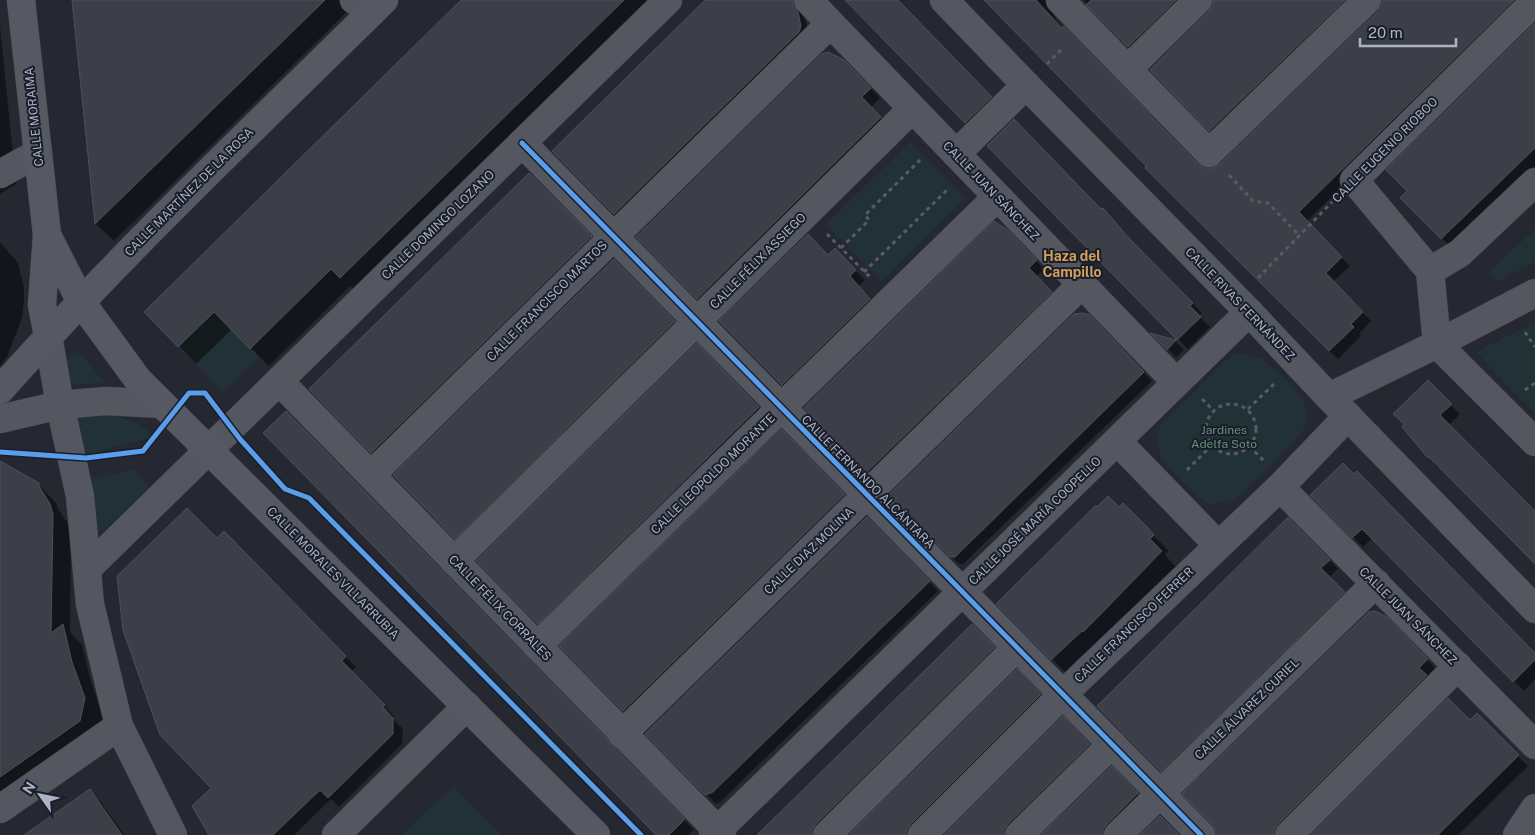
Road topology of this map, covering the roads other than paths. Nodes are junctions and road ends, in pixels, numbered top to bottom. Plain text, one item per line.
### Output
1 (21, 0) edge
2 (668, 0) edge
3 (808, 0) edge
4 (944, 0) edge
5 (1060, 0) edge
6 (1198, 0) edge
7 (1368, 0) edge
8 (1535, 1) edge
9 (370, 4) edge
10 (830, 24) junction
11 (1128, 69) junction
12 (1026, 85) junction
13 (912, 109) junction
14 (522, 143) junction
15 (38, 153) junction
16 (956, 154) junction
17 (0, 174) edge
18 (1535, 182) edge
19 (997, 197) junction
20 (47, 234) junction
21 (613, 236) junction
22 (1430, 271) junction
23 (1081, 285) junction
24 (1535, 293) edge
25 (80, 302) junction
26 (1243, 306) junction
27 (696, 322) junction
28 (48, 336) junction
29 (1437, 344) junction
30 (279, 381) junction
31 (1176, 382) junction
32 (0, 390) edge
33 (1329, 397) junction
34 (161, 404) junction
35 (60, 405) junction
36 (781, 408) junction
37 (1348, 416) junction
38 (0, 419) edge
39 (0, 427) edge
40 (1117, 441) junction
41 (1535, 442) edge
42 (68, 443) junction
43 (208, 450) junction
44 (372, 474) junction
45 (1275, 477) junction
46 (867, 495) junction
47 (1218, 545) junction
48 (454, 560) junction
49 (86, 569) junction
50 (1376, 584) junction
51 (962, 591) junction
52 (1535, 610) edge
53 (537, 646) junction
54 (1016, 648) junction
55 (1458, 666) junction
56 (1063, 694) junction
57 (467, 706) junction
58 (118, 726) junction
59 (622, 734) junction
60 (1112, 744) junction
61 (1535, 745) edge
62 (1160, 794) junction
63 (1535, 808) edge
64 (0, 809) edge
65 (718, 834) edge
66 (173, 835) edge
67 (336, 835) edge
68 (596, 835) edge
69 (827, 835) edge
70 (922, 835) edge
71 (1019, 835) edge
72 (1118, 835) edge
73 (1201, 835) edge
74 (1289, 835) edge
75 (1516, 835) edge

1 - 15 main road, CALLE MORAIMA
2 - 14 street, CALLE DOMINGO LOZANO
3 - 10 street, CALLE JUAN SÁNCHEZ
4 - 12 street, CALLE RIVAS FERNÁNDEZ
5 - 11 street
6 - 11 street
7 - 11 street
8 - 22 street, CALLE EUGENIO RIOBOO
9 - 25 main road, CALLE MARTÍNEZ DE LA ROSA
10 - 13 street, CALLE JUAN SÁNCHEZ
10 - 21 street, CALLE FRANCISCO MARTOS
12 - 16 street
12 - 26 street, CALLE RIVAS FERNÁNDEZ
13 - 16 street, CALLE JUAN SÁNCHEZ
13 - 27 street, CALLE FÉLIX ASSIEGO
14 - 21 street, CALLE FERNANDO ALCÁNTARA
14 - 30 street, CALLE DOMINGO LOZANO
15 - 17 street
15 - 20 main road, CALLE MORAIMA
16 - 19 street, CALLE JUAN SÁNCHEZ
18 - 22 street
19 - 23 street, CALLE JUAN SÁNCHEZ
19 - 36 street, CALLE LEOPOLDO MORANTE
20 - 25 main road, CALLE MORAIMA
20 - 28 main road, CALLE MORAIMA
21 - 27 street, CALLE FERNANDO ALCÁNTARA
21 - 44 street, CALLE FRANCISCO MARTOS
22 - 29 street
23 - 31 street, CALLE JUAN SÁNCHEZ
23 - 46 street, CALLE DIAZ MOLINA
24 - 29 street
25 - 28 main road, CALLE MARTÍNEZ DE LA ROSA
25 - 34 main road, CALLE MORALES VILLARRUBIA
26 - 31 street, CALLE JOSÉ MARÍA COOPELLO
26 - 33 street, CALLE RIVAS FERNÁNDEZ
27 - 36 street, CALLE FERNANDO ALCÁNTARA
27 - 48 street, CALLE FÉLIX ASSIEGO
28 - 32 main road, CALLE MARTÍNEZ DE LA ROSA
28 - 35 street
29 - 33 street
29 - 41 street
30 - 43 street, CALLE DOMINGO LOZANO
30 - 44 street, CALLE FÉLIX CORRALES
31 - 40 street, CALLE JOSÉ MARÍA COOPELLO
33 - 37 street, CALLE RIVAS FERNÁNDEZ
34 - 35 street
34 - 43 main road, CALLE MORALES VILLARRUBIA
35 - 38 street
35 - 42 street
36 - 46 street, CALLE FERNANDO ALCÁNTARA
36 - 53 street, CALLE LEOPOLDO MORANTE
37 - 45 street, CALLE FRANCISCO FERRER
37 - 52 street, CALLE RIVAS FERNÁNDEZ
39 - 42 street
40 - 47 street
40 - 51 street, CALLE JOSÉ MARÍA COOPELLO
42 - 49 street
43 - 49 street, CALLE DOMINGO LOZANO
43 - 57 main road, CALLE MORALES VILLARRUBIA
44 - 48 street, CALLE FÉLIX CORRALES
45 - 47 street, CALLE FRANCISCO FERRER
45 - 50 street, CALLE JUAN SÁNCHEZ
46 - 51 street, CALLE FERNANDO ALCÁNTARA
46 - 59 street, CALLE DIAZ MOLINA
47 - 56 street, CALLE FRANCISCO FERRER
48 - 53 street, CALLE FÉLIX CORRALES
49 - 58 street
50 - 55 street, CALLE JUAN SÁNCHEZ
50 - 62 street, CALLE ÁLVAREZ CURIEL
51 - 54 street, CALLE FERNANDO ALCÁNTARA
51 - 65 street, CALLE JOSÉ MARÍA COOPELLO
53 - 59 street, CALLE FÉLIX CORRALES
54 - 56 street, CALLE FERNANDO ALCÁNTARA
54 - 69 street
55 - 61 street, CALLE JUAN SÁNCHEZ
55 - 74 street
56 - 60 street, CALLE FERNANDO ALCÁNTARA
56 - 70 street, CALLE FRANCISCO FERRER
57 - 67 street
57 - 68 main road, CALLE MORALES VILLARRUBIA
58 - 64 street
58 - 66 street
59 - 65 street, CALLE FÉLIX CORRALES
60 - 62 street, CALLE FERNANDO ALCÁNTARA
60 - 71 street
62 - 72 street, CALLE ÁLVAREZ CURIEL
62 - 73 street, CALLE FERNANDO ALCÁNTARA
63 - 75 street

